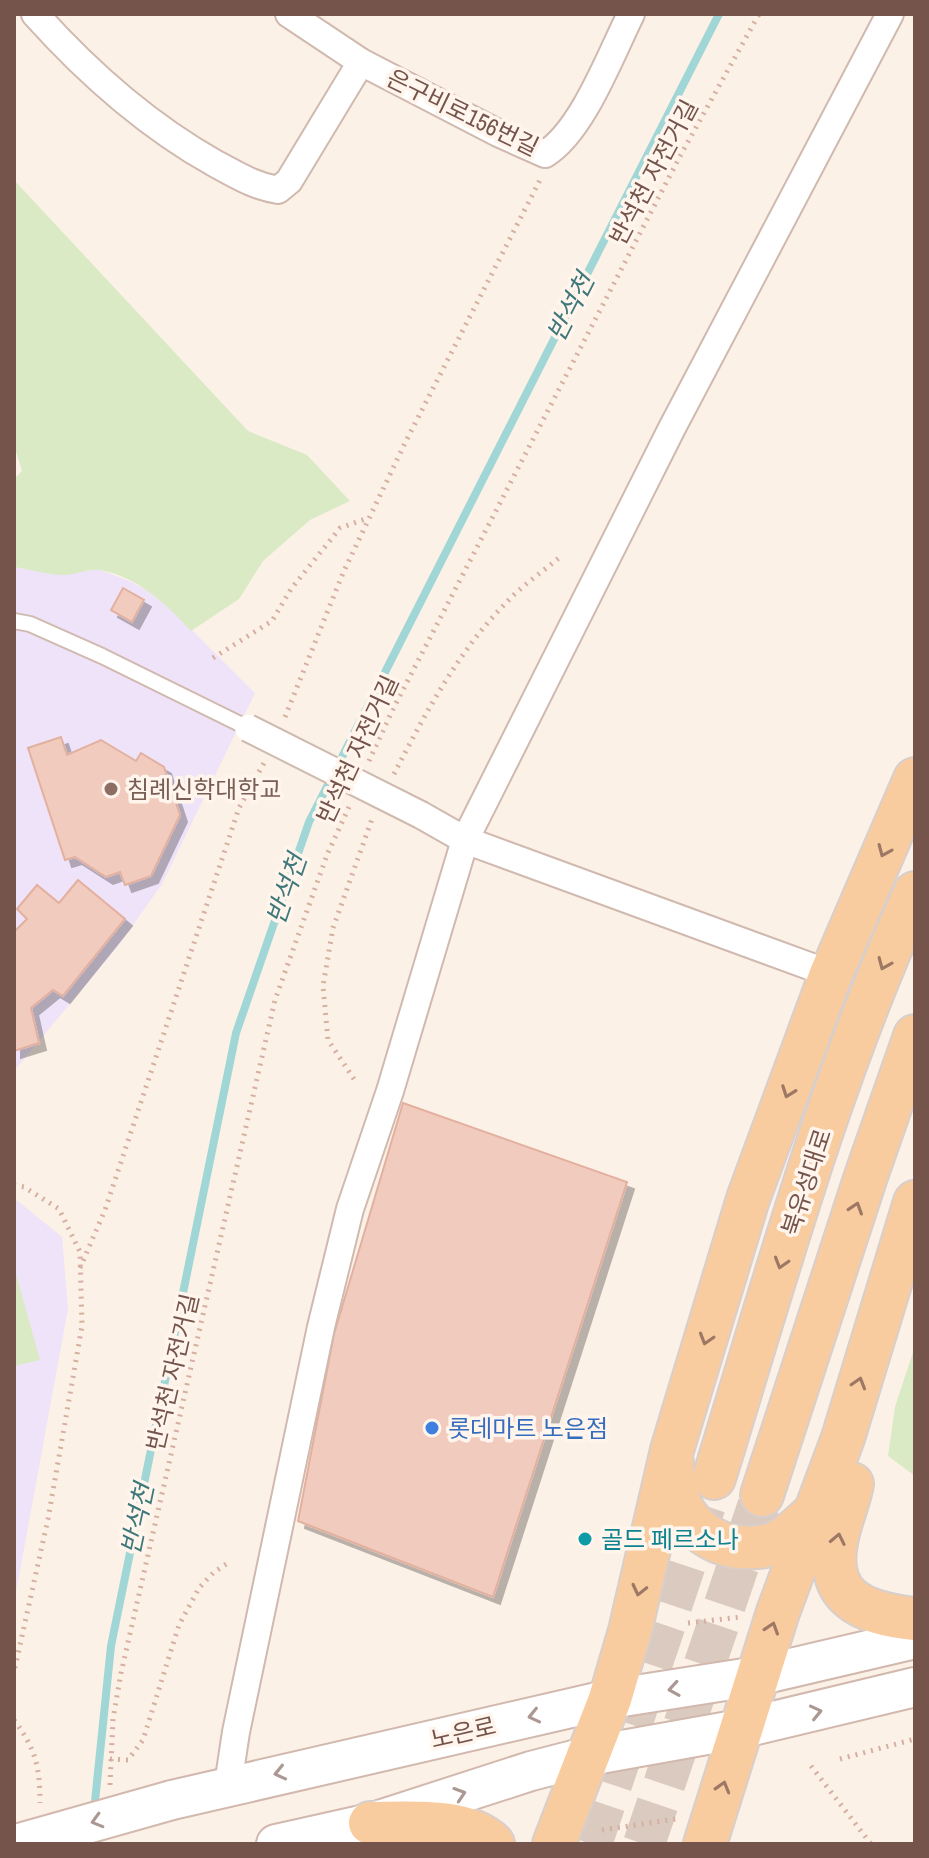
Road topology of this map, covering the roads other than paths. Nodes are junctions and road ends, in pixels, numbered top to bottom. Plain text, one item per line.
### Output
1 (35, 14) edge
2 (289, 14) edge
3 (631, 14) edge
4 (890, 14) edge
5 (361, 62) junction
6 (14, 621) edge
7 (248, 728) joint
8 (915, 779) edge
9 (465, 840) junction
10 (915, 893) edge
11 (831, 974) junction
12 (915, 1036) edge
13 (915, 1202) edge
14 (843, 1438) junction
15 (672, 1450) junction
16 (714, 1478) tunnel mouth
17 (762, 1495) tunnel mouth
18 (816, 1511) junction
19 (915, 1619) edge
20 (915, 1639) edge
21 (757, 1676) junction
22 (915, 1687) edge
23 (610, 1699) junction
24 (740, 1729) junction
25 (589, 1756) junction
26 (228, 1785) junction
27 (370, 1823) junction
28 (691, 1831) edge
29 (15, 1844) edge
30 (276, 1844) edge
31 (493, 1844) edge
32 (554, 1844) edge

1 - 5 street, 은구비로156번길
2 - 5 street, 은구비로156번길
3 - 5 street, 은구비로156번길
4 - 9 street
6 - 7 lane
7 - 9 street, bridge
8 -> 11 main road
9 - 11 street
9 - 26 street
10 -> 16 main road, 북유성대로
11 -> 15 main road
17 -> 12 main road
14 -> 13 main road
14 - 18 main road
19 -> 14 main road
15 - 18 main road
15 -> 23 main road
21 -> 18 main road
20 - 21 street, 노은로
21 -> 23 street, 노은로
21 - 24 main road
24 -> 22 street
23 - 25 main road
23 -> 26 street, 노은로
24 - 25 street
28 -> 24 main road
27 -> 25 street
25 - 32 main road
26 -> 29 street, 노은로, bridge
27 - 30 street
27 - 31 main road

